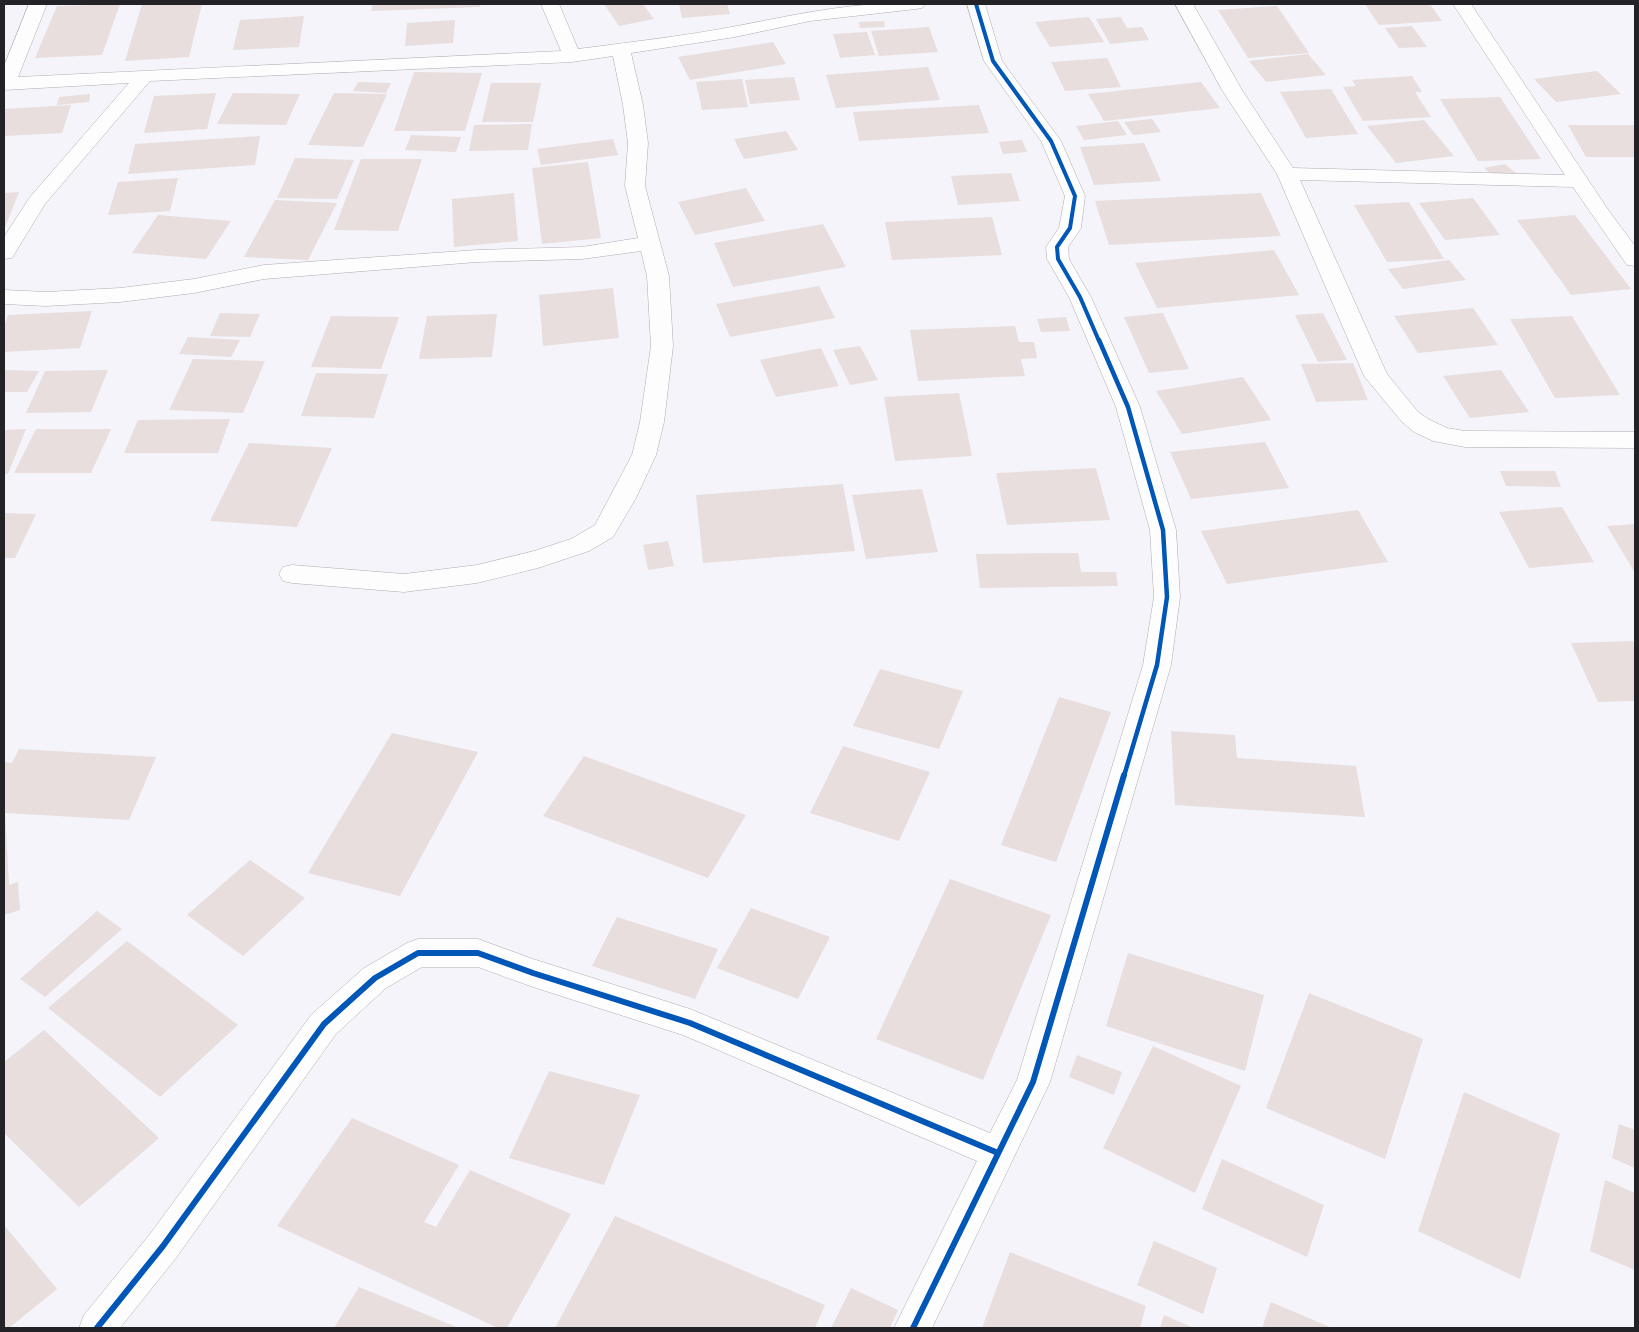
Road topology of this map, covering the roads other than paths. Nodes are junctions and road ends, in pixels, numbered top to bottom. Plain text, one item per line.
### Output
1 (38, 4) edge
2 (550, 4) edge
3 (916, 4) edge
4 (976, 4) edge
5 (1184, 4) edge
6 (1462, 4) edge
7 (621, 49) junction
8 (572, 56) junction
9 (145, 76) junction
10 (5, 84) edge
11 (1287, 174) junction
12 (1580, 181) junction
13 (650, 243) junction
14 (4, 253) edge
15 (1635, 260) edge
16 (4, 297) edge
17 (1635, 440) edge
18 (292, 574) dead end
19 (998, 1153) junction
20 (97, 1328) edge
21 (914, 1328) edge

1 - 10 street
2 - 8 street
3 - 7 street
4 - 19 street
5 - 11 street
6 - 12 street
7 - 8 street
7 - 13 street
8 - 9 street
9 - 10 street
9 - 14 street
11 - 12 street
11 - 17 street
12 - 15 street
13 - 16 street
13 - 18 street
19 - 20 street
19 - 21 street

